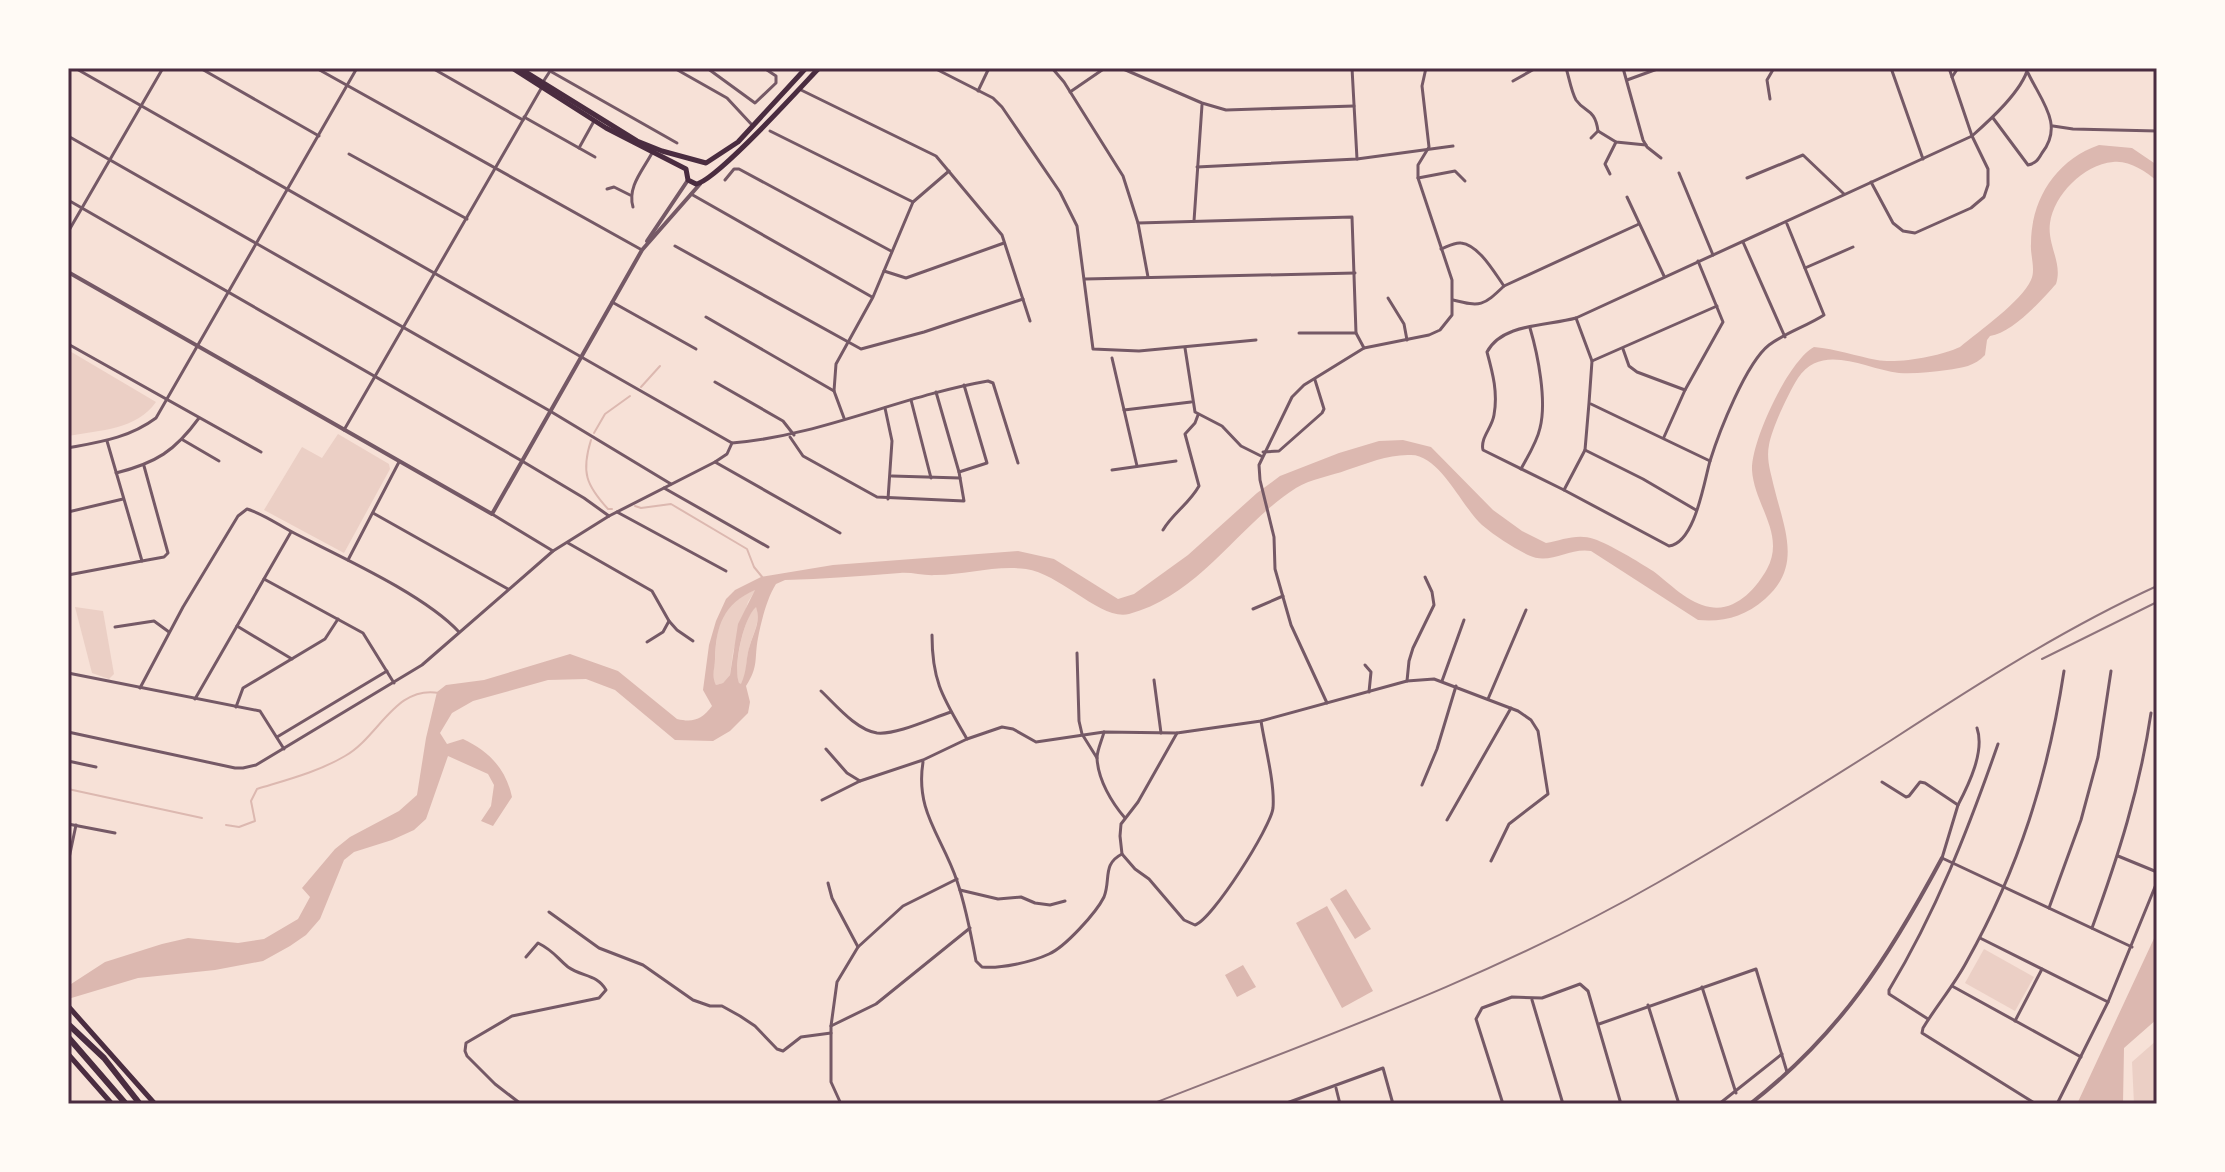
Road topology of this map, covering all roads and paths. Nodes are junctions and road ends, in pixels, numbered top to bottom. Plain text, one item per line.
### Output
1 (75, 68) edge
2 (163, 68) edge
3 (200, 68) edge
4 (316, 68) edge
5 (357, 68) edge
6 (432, 68) edge
7 (512, 68) edge
8 (519, 68) edge
9 (674, 68) edge
10 (707, 68) edge
11 (764, 68) edge
12 (806, 68) edge
13 (819, 68) edge
14 (934, 68) edge
15 (989, 68) edge
16 (1052, 68) edge
17 (1105, 68) edge
18 (1121, 68) edge
19 (1352, 68) edge
20 (1426, 68) edge
21 (1536, 68) edge
22 (1566, 68) edge
23 (1623, 68) edge
24 (1660, 68) edge
25 (1774, 68) edge
26 (1891, 68) edge
27 (1949, 68) edge
28 (1958, 68) edge
29 (2057, 68) edge
30 (551, 69) edge
31 (2090, 69) edge
32 (2157, 69) edge
33 (2028, 70) edge
34 (1952, 77) junction
35 (1627, 80) junction
36 (1513, 81) dead end
37 (347, 85) junction
38 (542, 85) junction
39 (735, 87) junction
40 (799, 89) junction
41 (978, 91) junction
42 (1070, 92) junction
43 (727, 98) junction
44 (1770, 99) dead end
45 (1202, 103) junction
46 (141, 105) junction
47 (1354, 106) junction
48 (524, 118) junction
49 (1993, 118) junction
50 (594, 121) junction
51 (753, 126) junction
52 (2053, 126) junction
53 (770, 131) dead end
54 (1598, 131) junction
55 (2157, 131) edge
56 (68, 136) edge
57 (319, 136) junction
58 (1972, 136) junction
59 (1591, 138) dead end
60 (1616, 142) junction
61 (677, 143) dead end
62 (1646, 145) junction
63 (1453, 146) dead end
64 (1429, 147) junction
65 (579, 148) junction
66 (652, 153) junction
67 (349, 154) dead end
68 (595, 157) dead end
69 (1661, 158) dead end
70 (110, 159) junction
71 (1357, 159) junction
72 (1923, 159) junction
73 (694, 160) junction
74 (706, 163) junction
75 (1197, 167) junction
76 (686, 169) junction
77 (495, 170) junction
78 (949, 171) junction
79 (1679, 173) dead end
80 (1610, 174) dead end
81 (708, 178) junction
82 (1418, 178) junction
83 (1747, 178) dead end
84 (688, 180) junction
85 (725, 180) dead end
86 (1465, 181) dead end
87 (1871, 182) junction
88 (700, 184) junction
89 (607, 189) dead end
90 (288, 190) junction
91 (691, 194) junction
92 (1844, 194) junction
93 (630, 195) junction
94 (1627, 197) dead end
95 (68, 200) edge
96 (913, 202) junction
97 (633, 207) dead end
98 (82, 208) junction
99 (467, 219) junction
100 (1194, 221) junction
101 (1138, 223) junction
102 (1639, 224) junction
103 (1787, 224) junction
104 (68, 232) edge
105 (1743, 241) junction
106 (1005, 243) junction
107 (257, 245) junction
108 (675, 246) dead end
109 (1853, 247) dead end
110 (1441, 249) junction
111 (642, 250) junction
112 (891, 251) junction
113 (1713, 255) junction
114 (1698, 261) junction
115 (1805, 268) junction
116 (884, 271) junction
117 (68, 272) edge
118 (1355, 273) junction
119 (435, 275) junction
120 (1664, 276) junction
121 (1148, 277) junction
122 (1085, 279) junction
123 (1504, 286) junction
124 (229, 294) junction
125 (873, 297) junction
126 (1388, 298) dead end
127 (1023, 299) junction
128 (1453, 300) junction
129 (612, 302) junction
130 (1717, 306) junction
131 (706, 317) dead end
132 (1576, 318) junction
133 (1030, 321) dead end
134 (404, 328) junction
135 (1530, 328) junction
136 (1299, 333) dead end
137 (1356, 333) junction
138 (1785, 337) junction
139 (1256, 340) dead end
140 (1407, 340) junction
141 (848, 342) junction
142 (68, 344) edge
143 (199, 346) junction
144 (1185, 348) junction
145 (1364, 348) junction
146 (696, 349) dead end
147 (1623, 349) junction
148 (581, 357) junction
149 (1112, 358) dead end
150 (1592, 361) junction
151 (376, 376) junction
152 (1315, 378) junction
153 (715, 382) dead end
154 (964, 385) junction
155 (1685, 390) junction
156 (834, 391) junction
157 (936, 392) junction
158 (167, 400) junction
159 (911, 400) junction
160 (1192, 402) junction
161 (1589, 403) junction
162 (885, 408) junction
163 (1124, 410) junction
164 (550, 411) junction
165 (1198, 415) junction
166 (199, 418) junction
167 (844, 418) junction
168 (344, 430) junction
169 (792, 435) junction
170 (1664, 437) junction
171 (183, 440) junction
172 (107, 441) junction
173 (732, 443) junction
174 (68, 448) edge
175 (1585, 450) junction
176 (261, 452) dead end
177 (1262, 454) junction
178 (219, 461) dead end
179 (522, 461) junction
180 (1176, 461) dead end
181 (1710, 461) junction
182 (399, 462) junction
183 (715, 462) junction
184 (1018, 463) dead end
185 (144, 466) junction
186 (1137, 466) junction
187 (1521, 469) junction
188 (1112, 470) dead end
189 (959, 472) junction
190 (116, 473) junction
191 (891, 476) junction
192 (931, 478) junction
193 (960, 478) junction
194 (671, 484) junction
195 (664, 488) junction
196 (1564, 490) junction
197 (123, 499) junction
198 (888, 499) junction
199 (1696, 510) junction
200 (68, 512) edge
201 (617, 512) junction
202 (373, 513) junction
203 (492, 514) junction
204 (609, 516) junction
205 (1163, 530) dead end
206 (291, 531) junction
207 (840, 533) dead end
208 (568, 543) junction
209 (768, 547) dead end
210 (553, 551) junction
211 (348, 560) junction
212 (142, 561) junction
213 (726, 571) dead end
214 (68, 575) edge
215 (1425, 577) dead end
216 (264, 579) junction
217 (508, 589) junction
218 (1283, 596) junction
219 (1253, 609) dead end
220 (1526, 610) dead end
221 (338, 619) junction
222 (1464, 620) dead end
223 (669, 621) junction
224 (237, 626) junction
225 (115, 627) dead end
226 (169, 632) junction
227 (459, 632) junction
228 (932, 635) dead end
229 (693, 641) dead end
230 (647, 642) dead end
231 (1077, 653) dead end
232 (292, 659) junction
233 (1365, 665) dead end
234 (387, 671) junction
235 (2064, 671) dead end
236 (2111, 671) dead end
237 (68, 673) edge
238 (1154, 680) dead end
239 (1407, 681) junction
240 (1442, 681) junction
241 (394, 683) junction
242 (1456, 686) junction
243 (140, 688) junction
244 (821, 691) dead end
245 (1369, 692) junction
246 (195, 699) junction
247 (1488, 699) junction
248 (1327, 703) junction
249 (236, 707) junction
250 (1511, 708) junction
251 (951, 712) junction
252 (2151, 713) dead end
253 (1261, 721) junction
254 (1977, 728) dead end
255 (68, 732) edge
256 (1104, 732) junction
257 (1161, 733) junction
258 (1177, 733) junction
259 (1082, 734) junction
260 (277, 737) junction
261 (967, 739) junction
262 (1998, 744) dead end
263 (284, 749) junction
264 (826, 749) dead end
265 (1097, 758) junction
266 (923, 760) junction
267 (68, 761) edge
268 (96, 767) dead end
269 (860, 781) junction
270 (1882, 782) dead end
271 (1422, 785) dead end
272 (822, 800) dead end
273 (1958, 805) junction
274 (1125, 818) junction
275 (1447, 820) dead end
276 (68, 824) edge
277 (76, 825) junction
278 (115, 833) dead end
279 (1122, 854) junction
280 (2118, 856) junction
281 (1942, 858) junction
282 (1491, 861) dead end
283 (68, 863) edge
284 (1954, 864) junction
285 (2157, 872) edge
286 (957, 879) junction
287 (2157, 882) edge
288 (828, 883) dead end
289 (2005, 888) junction
290 (960, 890) junction
291 (1065, 901) dead end
292 (2049, 908) junction
293 (549, 912) dead end
294 (970, 928) junction
295 (2092, 928) junction
296 (1980, 938) junction
297 (858, 947) junction
298 (2132, 947) junction
299 (526, 957) dead end
300 (2042, 969) junction
301 (1952, 986) junction
302 (1702, 987) junction
303 (1532, 1000) junction
304 (2108, 1002) junction
305 (1648, 1005) junction
306 (68, 1006) edge
307 (1928, 1019) junction
308 (2015, 1021) junction
309 (1599, 1024) junction
310 (831, 1026) junction
311 (71, 1027) edge
312 (831, 1033) junction
313 (68, 1037) edge
314 (68, 1054) edge
315 (1782, 1054) junction
316 (2081, 1057) junction
317 (1787, 1072) junction
318 (1336, 1087) junction
319 (1736, 1093) junction
320 (1287, 1103) edge
321 (112, 1104) edge
322 (126, 1104) edge
323 (140, 1104) edge
324 (155, 1104) edge
325 (521, 1104) edge
326 (629, 1104) edge
327 (647, 1104) edge
328 (841, 1104) edge
329 (1340, 1104) edge
330 (1393, 1104) edge
331 (1503, 1104) edge
332 (1563, 1104) edge
333 (1621, 1104) edge
334 (1679, 1104) edge
335 (1719, 1104) edge
336 (1750, 1104) edge
337 (2036, 1104) edge
338 (2057, 1104) edge

1 - 46 street
2 - 46 street
3 - 57 street
4 - 37 street
5 - 37 street
6 - 48 street
7 - 38 main road
8 - 38 main road
9 - 43 street
10 - 39 street
11 - 39 street
12 - 51 main road
13 - 40 main road
14 - 41 street
15 - 41 street
16 - 42 street
17 - 42 street
18 - 45 street
19 - 47 street
20 - 64 street
21 - 36 street
22 - 54 street
23 - 35 street
24 - 35 street
25 - 44 street
26 - 72 street
27 - 34 street
28 - 34 street
29 - 31 street
30 - 38 street
30 - 61 street
31 - 32 street
33 - 49 street
33 - 52 street
34 - 58 street
35 - 62 street
37 - 57 street
37 - 77 street
38 - 48 street
38 - 50 main road
38 - 73 main road
39 - 43 street
40 - 78 street
40 - 81 main road
41 - 122 street
42 - 101 street
43 - 51 street
45 - 47 street
45 - 75 street
46 - 70 street
46 - 90 street
47 - 71 street
48 - 65 street
48 - 77 street
49 - 52 street
49 - 58 street
50 - 65 street
50 - 66 main road
51 - 74 main road
52 - 55 street
53 - 96 street
54 - 59 street
54 - 60 street
56 - 70 street
57 - 90 street
58 - 72 street
58 - 87 street
60 - 62 street
60 - 80 street
62 - 69 street
63 - 64 street
64 - 71 street
64 - 82 street
65 - 68 street
66 - 76 main road
66 - 93 street
67 - 99 street
70 - 98 street
70 - 107 street
71 - 75 street
72 - 87 street
73 - 74 main road
73 - 76 main road
74 - 81 main road
75 - 100 street
76 - 84 main road
77 - 99 street
77 - 111 street
78 - 96 street
78 - 106 street
79 - 113 street
81 - 88 main road
82 - 86 street
82 - 110 street
83 - 92 street
84 - 88 main road
84 - 111 street
85 - 112 street
87 - 92 street
88 - 91 street
89 - 93 street
90 - 107 street
90 - 119 street
91 - 111 street
91 - 125 street
92 - 103 street
93 - 97 street
94 - 102 street
95 - 98 street
96 - 112 street
98 - 104 street
98 - 124 street
99 - 119 street
100 - 101 street
100 - 118 street
101 - 121 street
102 - 120 street
102 - 123 street
103 - 105 street
103 - 115 street
105 - 113 street
105 - 138 street
106 - 116 street
106 - 127 street
107 - 124 street
107 - 134 street
108 - 141 street
109 - 115 street
110 - 123 street
110 - 128 street
111 - 129 street
112 - 116 street
113 - 114 street
114 - 120 street
114 - 130 street
115 - 138 street
116 - 125 street
117 - 143 street
118 - 121 street
118 - 137 street
119 - 134 street
119 - 148 street
120 - 132 street
121 - 122 street
122 - 144 street
123 - 128 street
124 - 143 street
124 - 151 street
125 - 141 street
126 - 140 street
127 - 133 street
127 - 141 street
128 - 140 street
129 - 146 street
129 - 148 street
130 - 147 street
130 - 155 street
131 - 156 street
132 - 135 street
132 - 150 street
134 - 151 street
134 - 164 street
135 - 187 street
135 - 187 street
136 - 137 street
137 - 145 street
138 - 181 street
139 - 144 street
140 - 145 street
141 - 156 street
142 - 158 street
143 - 158 street
143 - 168 street
144 - 160 street
145 - 152 street
147 - 150 street
147 - 155 street
148 - 164 street
148 - 173 street
149 - 163 street
150 - 161 street
151 - 168 street
151 - 179 street
152 - 177 street
152 - 177 street
153 - 169 street
154 - 157 street
154 - 184 street
154 - 189 street
155 - 170 street
156 - 167 street
157 - 159 street
157 - 189 street
158 - 166 street
158 - 172 street
159 - 162 street
159 - 192 street
160 - 163 street
160 - 165 street
161 - 170 street
161 - 175 street
162 - 167 street
162 - 191 street
163 - 186 street
164 - 179 street
164 - 194 street
165 - 177 street
165 - 205 street
166 - 171 street
166 - 176 street
167 - 169 street
168 - 182 street
169 - 173 street
169 - 198 street
170 - 181 street
171 - 178 street
171 - 185 street
172 - 174 street
172 - 190 street
173 - 183 street
175 - 196 street
175 - 199 street
177 - 218 street
179 - 203 street
179 - 204 street
180 - 186 street
181 - 199 street
182 - 202 street
182 - 203 street
183 - 194 street
183 - 207 street
185 - 190 street
185 - 212 street
186 - 188 street
187 - 196 street
189 - 193 street
190 - 197 street
191 - 192 street
191 - 198 street
192 - 193 street
193 - 198 street
194 - 195 street
195 - 201 street
195 - 209 street
196 - 199 street
197 - 200 street
197 - 212 street
201 - 204 street
201 - 213 street
202 - 211 street
202 - 217 street
203 - 210 street
204 - 208 street
206 - 211 street
206 - 216 street
206 - 226 street
208 - 210 street
208 - 223 street
210 - 217 street
211 - 227 street
212 - 214 street
215 - 239 street
216 - 221 street
216 - 224 street
217 - 227 street
218 - 219 street
218 - 248 street
220 - 247 street
221 - 232 street
221 - 234 street
222 - 240 street
223 - 229 street
223 - 230 street
224 - 232 street
224 - 246 street
225 - 226 street
226 - 243 street
227 - 241 street
228 - 251 street
231 - 259 street
232 - 249 street
233 - 245 street
234 - 241 street
234 - 260 street
235 - 289 street
236 - 292 street
237 - 243 street
238 - 257 street
239 - 240 street
239 - 245 street
240 - 242 street
241 - 263 street
242 - 247 street
242 - 271 street
243 - 246 street
244 - 251 street
245 - 248 street
246 - 249 street
247 - 250 street
248 - 253 street
249 - 260 street
250 - 275 street
250 - 282 street
251 - 261 street
252 - 280 street
253 - 258 street
253 - 279 street
254 - 273 street
255 - 263 street
256 - 257 street
256 - 259 street
256 - 265 street
257 - 258 street
258 - 274 street
259 - 261 street
259 - 265 street
260 - 263 street
261 - 266 street
262 - 284 street
264 - 269 street
265 - 274 street
266 - 269 street
266 - 286 street
267 - 268 street
269 - 272 street
270 - 273 street
273 - 281 street
274 - 279 street
276 - 277 street
277 - 278 street
277 - 283 street
279 - 294 street
280 - 285 street
280 - 295 street
281 - 284 street
281 - 317 street
284 - 289 street
284 - 307 street
286 - 290 street
286 - 297 street
287 - 298 street
288 - 297 street
289 - 292 street
289 - 296 street
290 - 291 street
290 - 294 street
292 - 295 street
293 - 312 street
294 - 310 street
295 - 298 street
296 - 300 street
296 - 301 street
297 - 310 street
298 - 304 street
299 - 325 street
300 - 304 street
300 - 308 street
301 - 307 street
301 - 308 street
302 - 305 street
302 - 315 street
302 - 319 street
303 - 309 street
303 - 331 street
303 - 332 street
304 - 316 street
305 - 309 street
305 - 334 street
306 - 324 main road
307 - 337 street
308 - 316 street
309 - 333 street
310 - 312 street
311 - 323 highway
312 - 328 street
313 - 322 highway
314 - 321 main road
315 - 317 street
315 - 319 street
316 - 338 street
317 - 336 street
318 - 320 street
318 - 329 street
318 - 330 street
319 - 335 street
326 - 327 street

